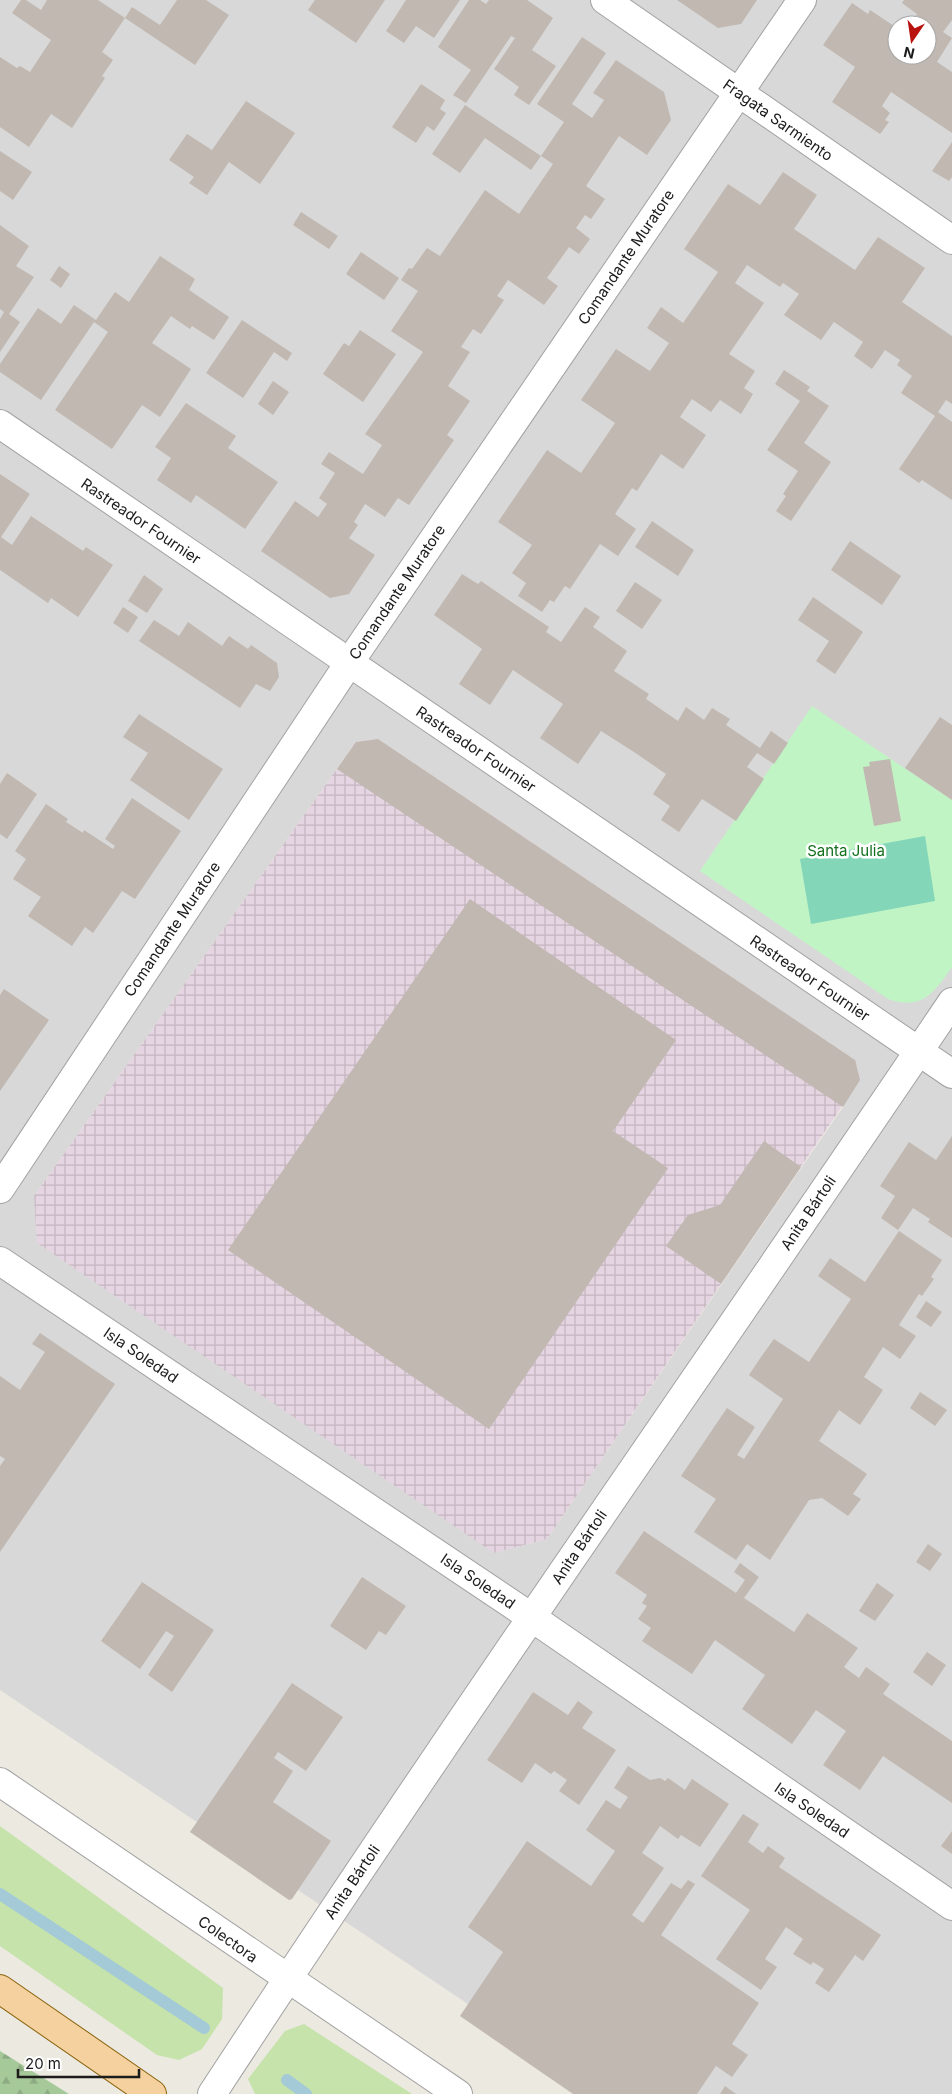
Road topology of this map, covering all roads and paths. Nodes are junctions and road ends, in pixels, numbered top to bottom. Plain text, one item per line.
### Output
1 (605, 0) edge
2 (802, 0) edge
3 (738, 93) junction
4 (952, 240) edge
5 (0, 424) edge
6 (349, 662) junction
7 (952, 1002) edge
8 (919, 1052) junction
9 (952, 1074) edge
10 (0, 1189) edge
11 (0, 1260) edge
12 (531, 1617) junction
13 (0, 1782) edge
14 (952, 1906) edge
15 (287, 1979) junction
16 (0, 1989) edge
17 (152, 2094) edge
18 (212, 2094) edge
19 (458, 2094) edge

1 - 3 street, Fragata Sarmiento
2 - 3 street, Comandante Muratore
3 - 4 street, Fragata Sarmiento
3 - 6 street, Comandante Muratore
5 - 6 street, Rastreador Fournier
6 - 8 street, Rastreador Fournier
6 - 10 street, Comandante Muratore
7 - 8 street, Anita Bártoli
8 - 9 street, Rastreador Fournier
8 - 12 street, Anita Bártoli
11 - 12 street, Isla Soledad
12 - 14 street, Isla Soledad
12 - 15 street, Anita Bártoli
13 - 15 street, Colectora
15 - 18 street, Anita Bártoli
15 - 19 street, Colectora
16 - 17 main road

